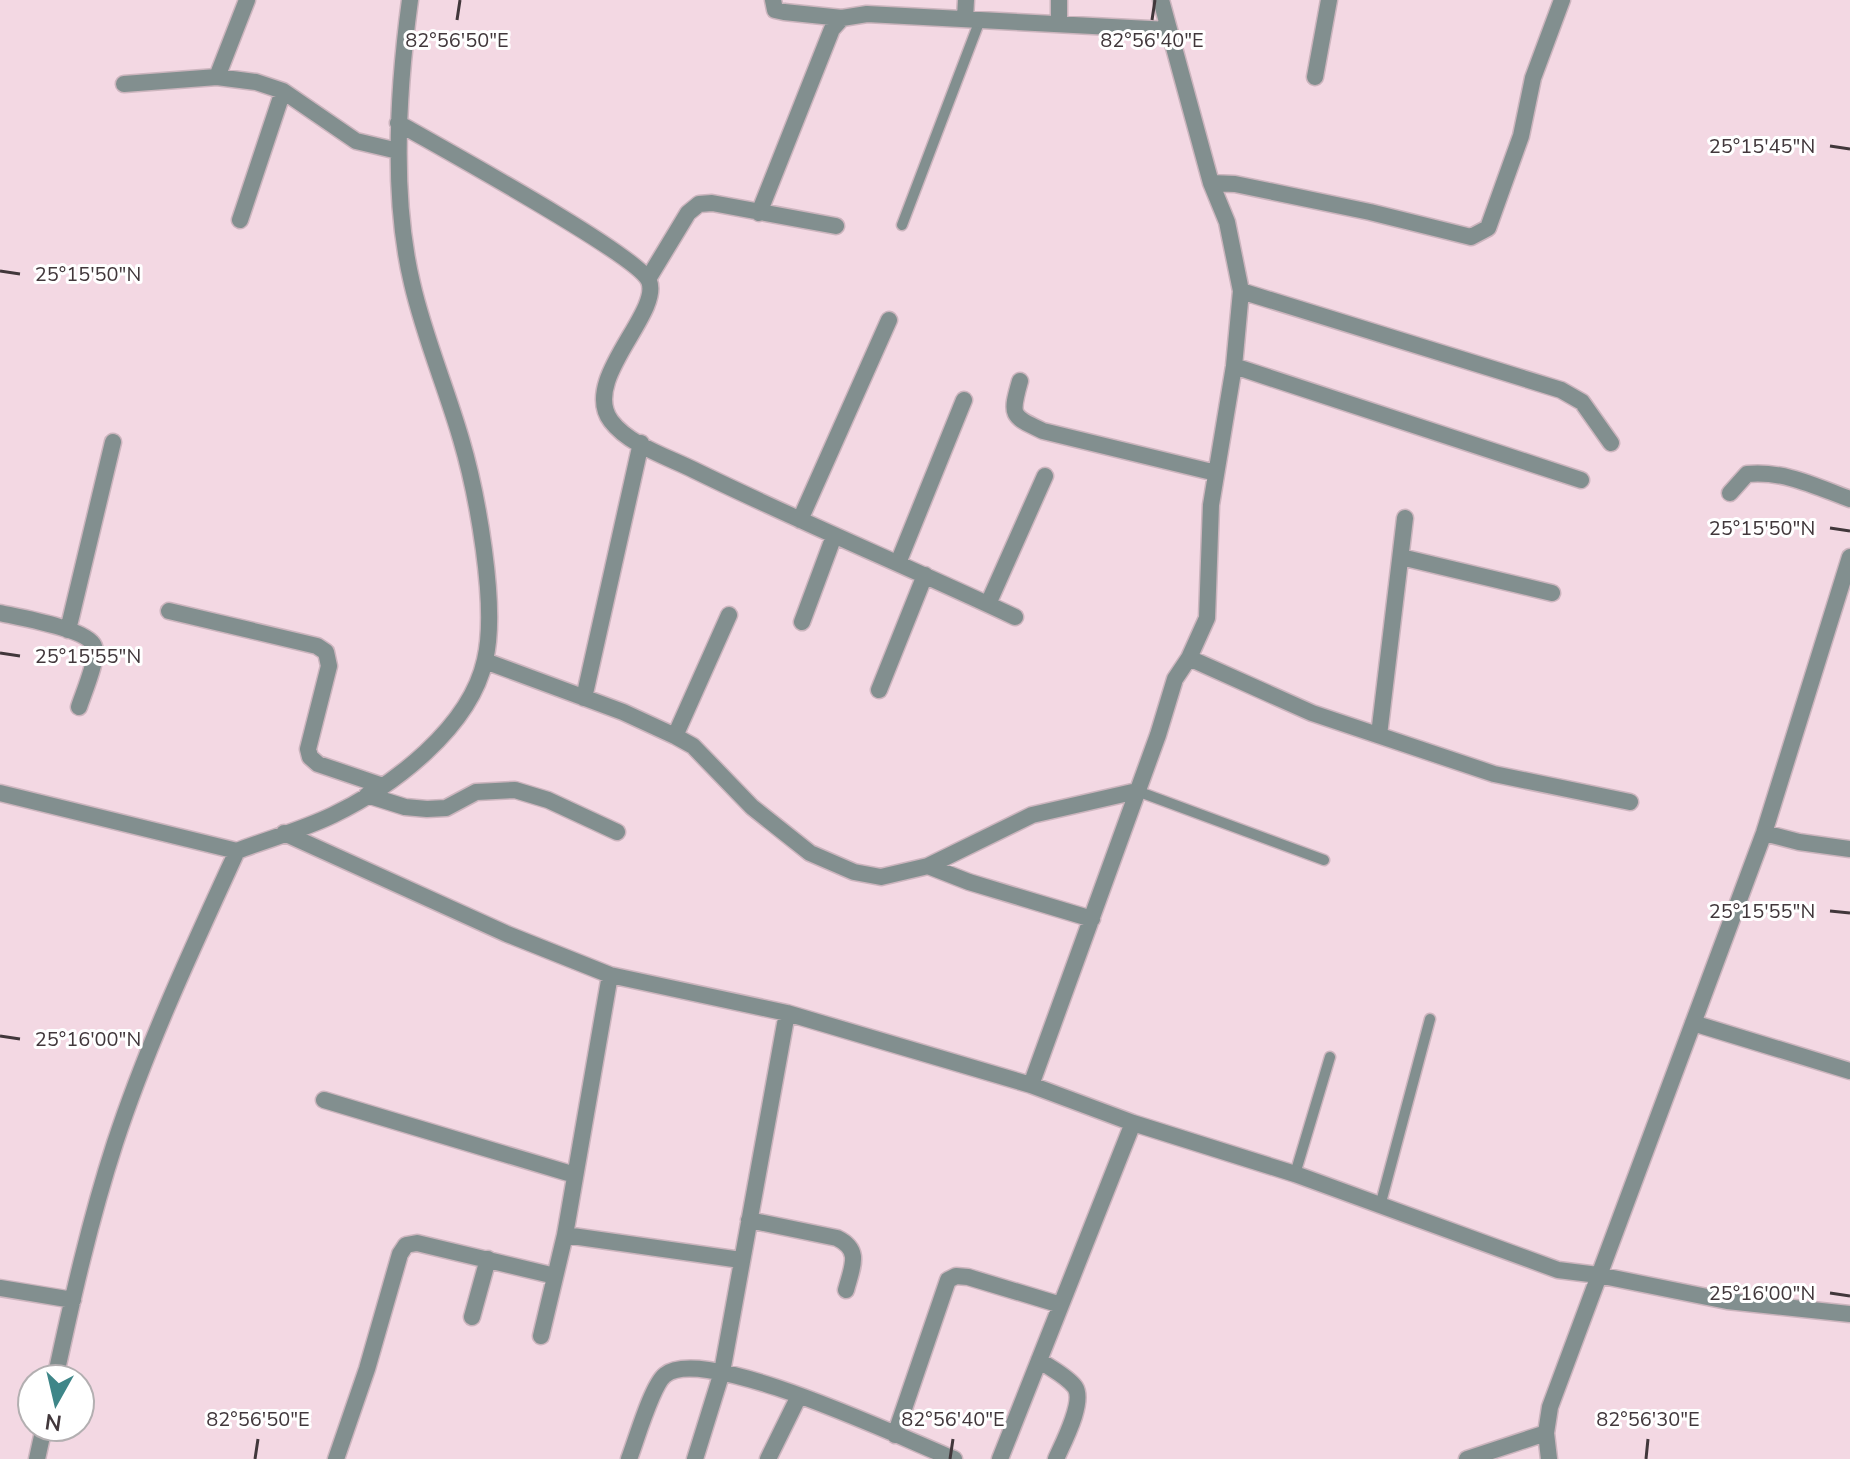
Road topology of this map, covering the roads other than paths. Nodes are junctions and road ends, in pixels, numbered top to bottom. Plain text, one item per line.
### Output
1 (247, 0) edge
2 (410, 0) edge
3 (773, 0) edge
4 (966, 0) edge
5 (1059, 0) edge
6 (1161, 0) edge
7 (1329, 0) edge
8 (1562, 0) edge
9 (842, 18) junction
10 (972, 19) junction
11 (1059, 24) junction
12 (1169, 30) junction
13 (217, 77) junction
14 (1315, 77) dead end
15 (124, 84) dead end
16 (283, 91) junction
17 (398, 123) junction
18 (398, 151) junction
19 (1211, 183) junction
20 (759, 213) junction
21 (240, 220) dead end
22 (902, 225) dead end
23 (836, 226) dead end
24 (648, 279) junction
25 (1241, 291) junction
26 (889, 320) dead end
27 (1234, 366) junction
28 (1020, 381) dead end
29 (964, 400) dead end
30 (113, 442) dead end
31 (641, 443) junction
32 (1611, 443) dead end
33 (1216, 473) junction
34 (1045, 476) dead end
35 (1581, 480) dead end
36 (1730, 493) dead end
37 (1850, 499) edge
38 (1405, 518) dead end
39 (800, 520) junction
40 (834, 536) junction
41 (1401, 557) junction
42 (1850, 557) edge
43 (898, 563) junction
44 (925, 575) junction
45 (1552, 593) dead end
46 (988, 604) junction
47 (169, 611) dead end
48 (729, 615) dead end
49 (1, 616) edge
50 (1015, 617) dead end
51 (802, 622) dead end
52 (68, 630) junction
53 (1189, 658) junction
54 (485, 661) junction
55 (879, 690) dead end
56 (584, 698) junction
57 (79, 707) dead end
58 (1379, 735) junction
59 (675, 736) junction
60 (383, 786) junction
61 (1137, 791) junction
62 (0, 793) edge
63 (367, 795) junction
64 (1630, 802) dead end
65 (617, 832) dead end
66 (284, 833) junction
67 (1764, 833) junction
68 (1850, 849) edge
69 (237, 851) junction
70 (1324, 860) dead end
71 (928, 866) junction
72 (1092, 919) junction
73 (610, 975) junction
74 (787, 1013) junction
75 (1430, 1019) dead end
76 (1693, 1023) junction
77 (1330, 1057) dead end
78 (1850, 1071) edge
79 (1031, 1085) junction
80 (324, 1100) dead end
81 (1133, 1123) junction
82 (1295, 1174) junction
83 (575, 1175) junction
84 (1380, 1206) junction
85 (749, 1220) junction
86 (565, 1235) junction
87 (488, 1259) junction
88 (741, 1260) junction
89 (1598, 1275) junction
90 (555, 1276) junction
91 (0, 1288) edge
92 (846, 1290) dead end
93 (73, 1300) junction
94 (1061, 1305) junction
95 (1850, 1314) edge
96 (472, 1317) dead end
97 (541, 1336) dead end
98 (1039, 1360) junction
99 (59, 1363) edge
100 (722, 1372) junction
101 (799, 1396) junction
102 (1546, 1433) junction
103 (895, 1435) junction
104 (933, 1455) edge
105 (336, 1459) edge
106 (629, 1459) edge
107 (695, 1459) edge
108 (768, 1459) edge
109 (954, 1459) edge
110 (1000, 1459) edge
111 (1056, 1459) edge
112 (1467, 1459) edge
113 (1549, 1459) edge

1 - 13 street
2 - 17 street
3 - 9 street
4 - 10 street
5 - 11 street
6 - 12 street
7 - 14 street
8 - 19 street
9 - 10 street
9 - 20 street
10 - 11 street
10 - 22 lane
11 - 12 street
12 - 19 street
13 - 15 street
13 - 16 street
16 - 18 street
16 - 21 street
17 - 18 street
17 - 24 street
18 - 54 street
19 - 25 street
20 - 23 street
20 - 24 street
24 - 31 street
25 - 27 street
25 - 32 street
26 - 39 street
27 - 33 street
27 - 35 street
28 - 33 street
29 - 43 street
30 - 52 street
31 - 39 street
31 - 56 street
33 - 53 street
34 - 46 street
36 - 37 street
38 - 41 street
39 - 40 street
40 - 43 street
40 - 51 street
41 - 45 street
41 - 58 street
42 - 67 street
43 - 44 street
44 - 46 street
44 - 55 street
46 - 50 street
47 - 60 street
48 - 59 street
49 - 52 street
52 - 57 street
53 - 58 street
53 - 61 street
54 - 56 street
54 - 60 street
56 - 59 street
58 - 64 street
59 - 71 street
60 - 63 street
61 - 70 lane
61 - 71 street
61 - 72 street
62 - 69 street
63 - 65 street
63 - 66 street
66 - 69 street
66 - 73 street
67 - 68 street
67 - 76 street
69 - 93 street
71 - 72 street
72 - 79 street
73 - 74 street
73 - 83 street
74 - 79 street
74 - 85 street
75 - 84 lane
76 - 78 street
76 - 89 street
77 - 82 lane
79 - 81 street
80 - 83 street
81 - 82 street
81 - 94 street
82 - 84 street
83 - 86 street
84 - 89 street
85 - 88 street
85 - 92 street
86 - 88 street
86 - 90 street
87 - 90 street
87 - 96 street
87 - 105 street
88 - 100 street
89 - 95 street
89 - 102 street
90 - 97 street
91 - 93 street
93 - 99 street
94 - 98 street
94 - 103 street
98 - 110 street
98 - 111 street
100 - 101 street
100 - 106 street
100 - 107 street
101 - 103 street
101 - 108 street
102 - 112 street
102 - 113 street
103 - 104 street
104 - 109 street

